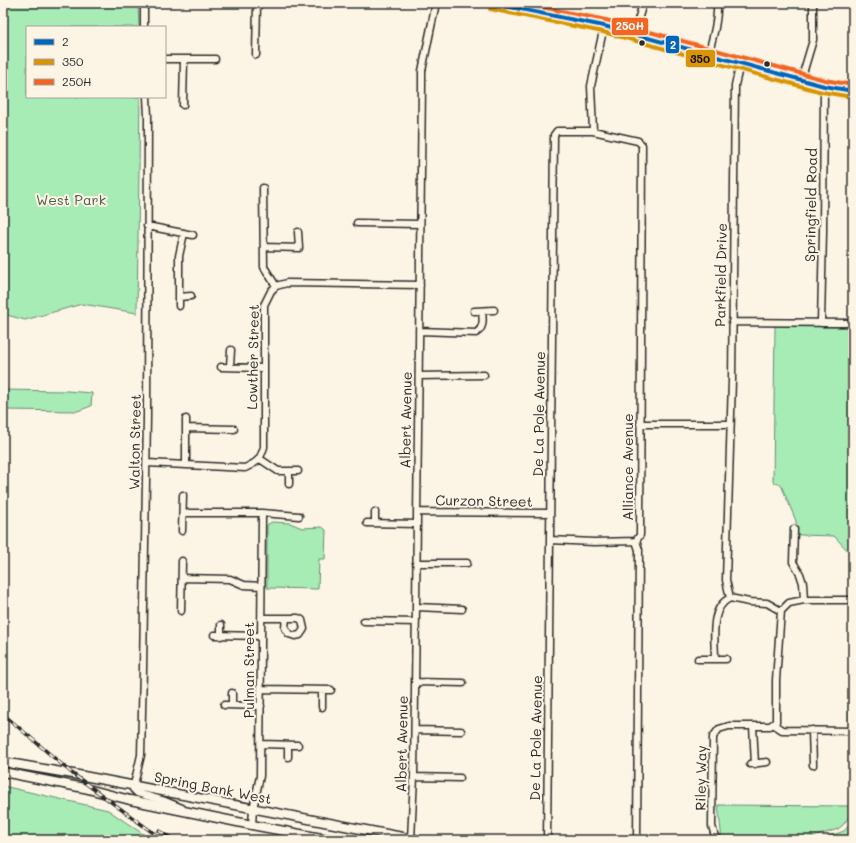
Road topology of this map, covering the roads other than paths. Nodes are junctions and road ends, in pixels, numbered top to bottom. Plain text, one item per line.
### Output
1 (144, 3) edge
2 (257, 3) edge
3 (436, 3) edge
4 (491, 3) edge
5 (643, 3) edge
6 (716, 3) edge
7 (813, 3) edge
8 (529, 7) edge
9 (144, 26) edge
10 (604, 26) junction
11 (634, 34) junction
12 (708, 54) junction
13 (256, 55) dead end
14 (166, 59) edge
15 (215, 59) dead end
16 (184, 60) junction
17 (740, 64) junction
18 (801, 80) junction
19 (824, 86) junction
20 (853, 91) edge
21 (147, 98) edge
22 (183, 105) dead end
23 (593, 131) junction
24 (264, 188) dead end
25 (357, 223) dead end
26 (420, 224) junction
27 (147, 226) junction
28 (298, 232) dead end
29 (184, 233) junction
30 (193, 236) dead end
31 (265, 247) junction
32 (420, 285) junction
33 (276, 286) junction
34 (191, 296) dead end
35 (179, 297) junction
36 (179, 306) dead end
37 (494, 310) dead end
38 (474, 311) dead end
39 (482, 311) junction
40 (732, 322) junction
41 (821, 323) junction
42 (853, 323) edge
43 (419, 331) junction
44 (231, 350) dead end
45 (230, 366) junction
46 (221, 367) dead end
47 (263, 368) junction
48 (419, 376) junction
49 (484, 376) dead end
50 (186, 419) dead end
51 (640, 424) junction
52 (730, 424) junction
53 (186, 428) junction
54 (234, 429) dead end
55 (260, 459) junction
56 (147, 463) junction
57 (186, 465) junction
58 (289, 471) junction
59 (298, 471) dead end
60 (289, 484) dead end
61 (183, 495) dead end
62 (375, 512) dead end
63 (417, 512) junction
64 (183, 513) junction
65 (262, 513) junction
66 (550, 514) junction
67 (299, 516) dead end
68 (367, 523) dead end
69 (375, 523) junction
70 (417, 524) junction
71 (794, 529) dead end
72 (182, 531) dead end
73 (550, 540) junction
74 (636, 541) junction
75 (182, 561) dead end
76 (416, 563) junction
77 (467, 563) dead end
78 (182, 578) junction
79 (261, 586) junction
80 (730, 598) junction
81 (804, 600) junction
82 (853, 600) edge
83 (416, 607) junction
84 (462, 609) dead end
85 (181, 611) dead end
86 (781, 611) junction
87 (261, 618) junction
88 (286, 618) dead end
89 (364, 621) dead end
90 (416, 622) junction
91 (221, 624) dead end
92 (214, 635) dead end
93 (221, 636) junction
94 (261, 636) junction
95 (698, 659) dead end
96 (714, 659) junction
97 (726, 659) dead end
98 (415, 682) junction
99 (463, 684) dead end
100 (261, 689) junction
101 (331, 690) dead end
102 (322, 691) junction
103 (232, 692) dead end
104 (224, 705) dead end
105 (232, 705) junction
106 (261, 706) junction
107 (322, 707) dead end
108 (773, 724) junction
109 (753, 726) junction
110 (414, 730) junction
111 (812, 730) junction
112 (461, 731) dead end
113 (853, 731) edge
114 (261, 744) junction
115 (288, 745) junction
116 (298, 745) dead end
117 (288, 757) dead end
118 (3, 762) edge
119 (767, 762) dead end
120 (813, 765) dead end
121 (3, 772) edge
122 (414, 777) junction
123 (460, 778) dead end
124 (133, 786) junction
125 (254, 809) junction
126 (190, 812) junction
127 (252, 825) junction
128 (414, 839) edge
129 (332, 840) edge
130 (547, 840) edge
131 (638, 840) edge
132 (716, 840) edge

1 - 9 street
2 - 13 street
3 - 26 street, Albert Avenue
4 - 8 main road
5 - 11 street
6 - 12 street
7 - 18 street
8 - 10 main road
10 - 11 main road
10 - 23 street
11 - 12 main road
12 - 17 main road
14 - 16 street
15 - 16 street
16 - 22 street
17 - 18 main road
17 - 40 street, Parkfield Drive
18 - 19 main road
19 - 20 main road
19 - 41 street, Springfield Road
21 - 27 street, Walton Street
23 - 51 street, Alliance Avenue
23 - 66 street, De La Pole Avenue
24 - 31 street
25 - 26 street
26 - 32 street, Albert Avenue
27 - 29 street
27 - 56 street, Walton Street
28 - 31 street
29 - 30 street
29 - 35 street
31 - 33 street
32 - 33 street
32 - 43 street, Albert Avenue
33 - 47 street, Lowther Street
34 - 35 street
35 - 36 street
37 - 39 street
38 - 39 street
39 - 43 street
40 - 41 street
40 - 52 street, Parkfield Drive
41 - 42 street
43 - 48 street, Albert Avenue
44 - 45 street
45 - 46 street
45 - 47 street
47 - 55 street, Lowther Street
48 - 49 street
48 - 63 street, Albert Avenue
50 - 53 street
51 - 52 street
51 - 74 street, Alliance Avenue
52 - 80 street, Parkfield Drive
53 - 54 street
53 - 57 street
55 - 57 street
55 - 58 street
56 - 57 street
56 - 124 street, Walton Street
58 - 59 street
58 - 60 street
61 - 64 street
62 - 69 street
63 - 66 street, Curzon Street
63 - 70 street, Albert Avenue
64 - 65 street
64 - 72 street
65 - 67 street
65 - 79 street, Pulman Street
66 - 73 street, De La Pole Avenue
68 - 69 street
69 - 70 street
70 - 76 street, Albert Avenue
71 - 81 street
73 - 74 street
73 - 130 street, De La Pole Avenue
74 - 131 street, Alliance Avenue
75 - 78 street
76 - 77 street
76 - 83 street, Albert Avenue
78 - 79 street
78 - 85 street
79 - 87 street, Pulman Street
80 - 86 street
80 - 96 street
81 - 82 street
81 - 86 street
83 - 84 street
83 - 90 street, Albert Avenue
86 - 108 street
87 - 88 street
87 - 94 street, Pulman Street
89 - 90 street
90 - 98 street, Albert Avenue
91 - 93 street
92 - 93 street
93 - 94 street
94 - 100 street, Pulman Street
95 - 96 street
96 - 97 street
98 - 99 street
98 - 110 street, Albert Avenue
100 - 102 street
100 - 106 street, Pulman Street
101 - 102 street
102 - 107 street
103 - 105 street
104 - 105 street
105 - 106 street
106 - 114 street, Pulman Street
108 - 109 street, Riley Way
108 - 111 street
109 - 119 street
109 - 132 street, Riley Way
110 - 112 street
110 - 122 street, Albert Avenue
111 - 113 street
111 - 120 street
114 - 115 street
114 - 125 street, Pulman Street
115 - 116 street
115 - 117 street
118 - 124 street, Spring Bank West
121 - 126 street, Spring Bank West
122 - 123 street
122 - 128 street, Albert Avenue
124 - 125 street, Spring Bank West
124 - 126 street
125 - 127 street, Pulman Street
125 - 128 street, Spring Bank West
126 - 127 street, Spring Bank West
127 - 129 street, Spring Bank West

